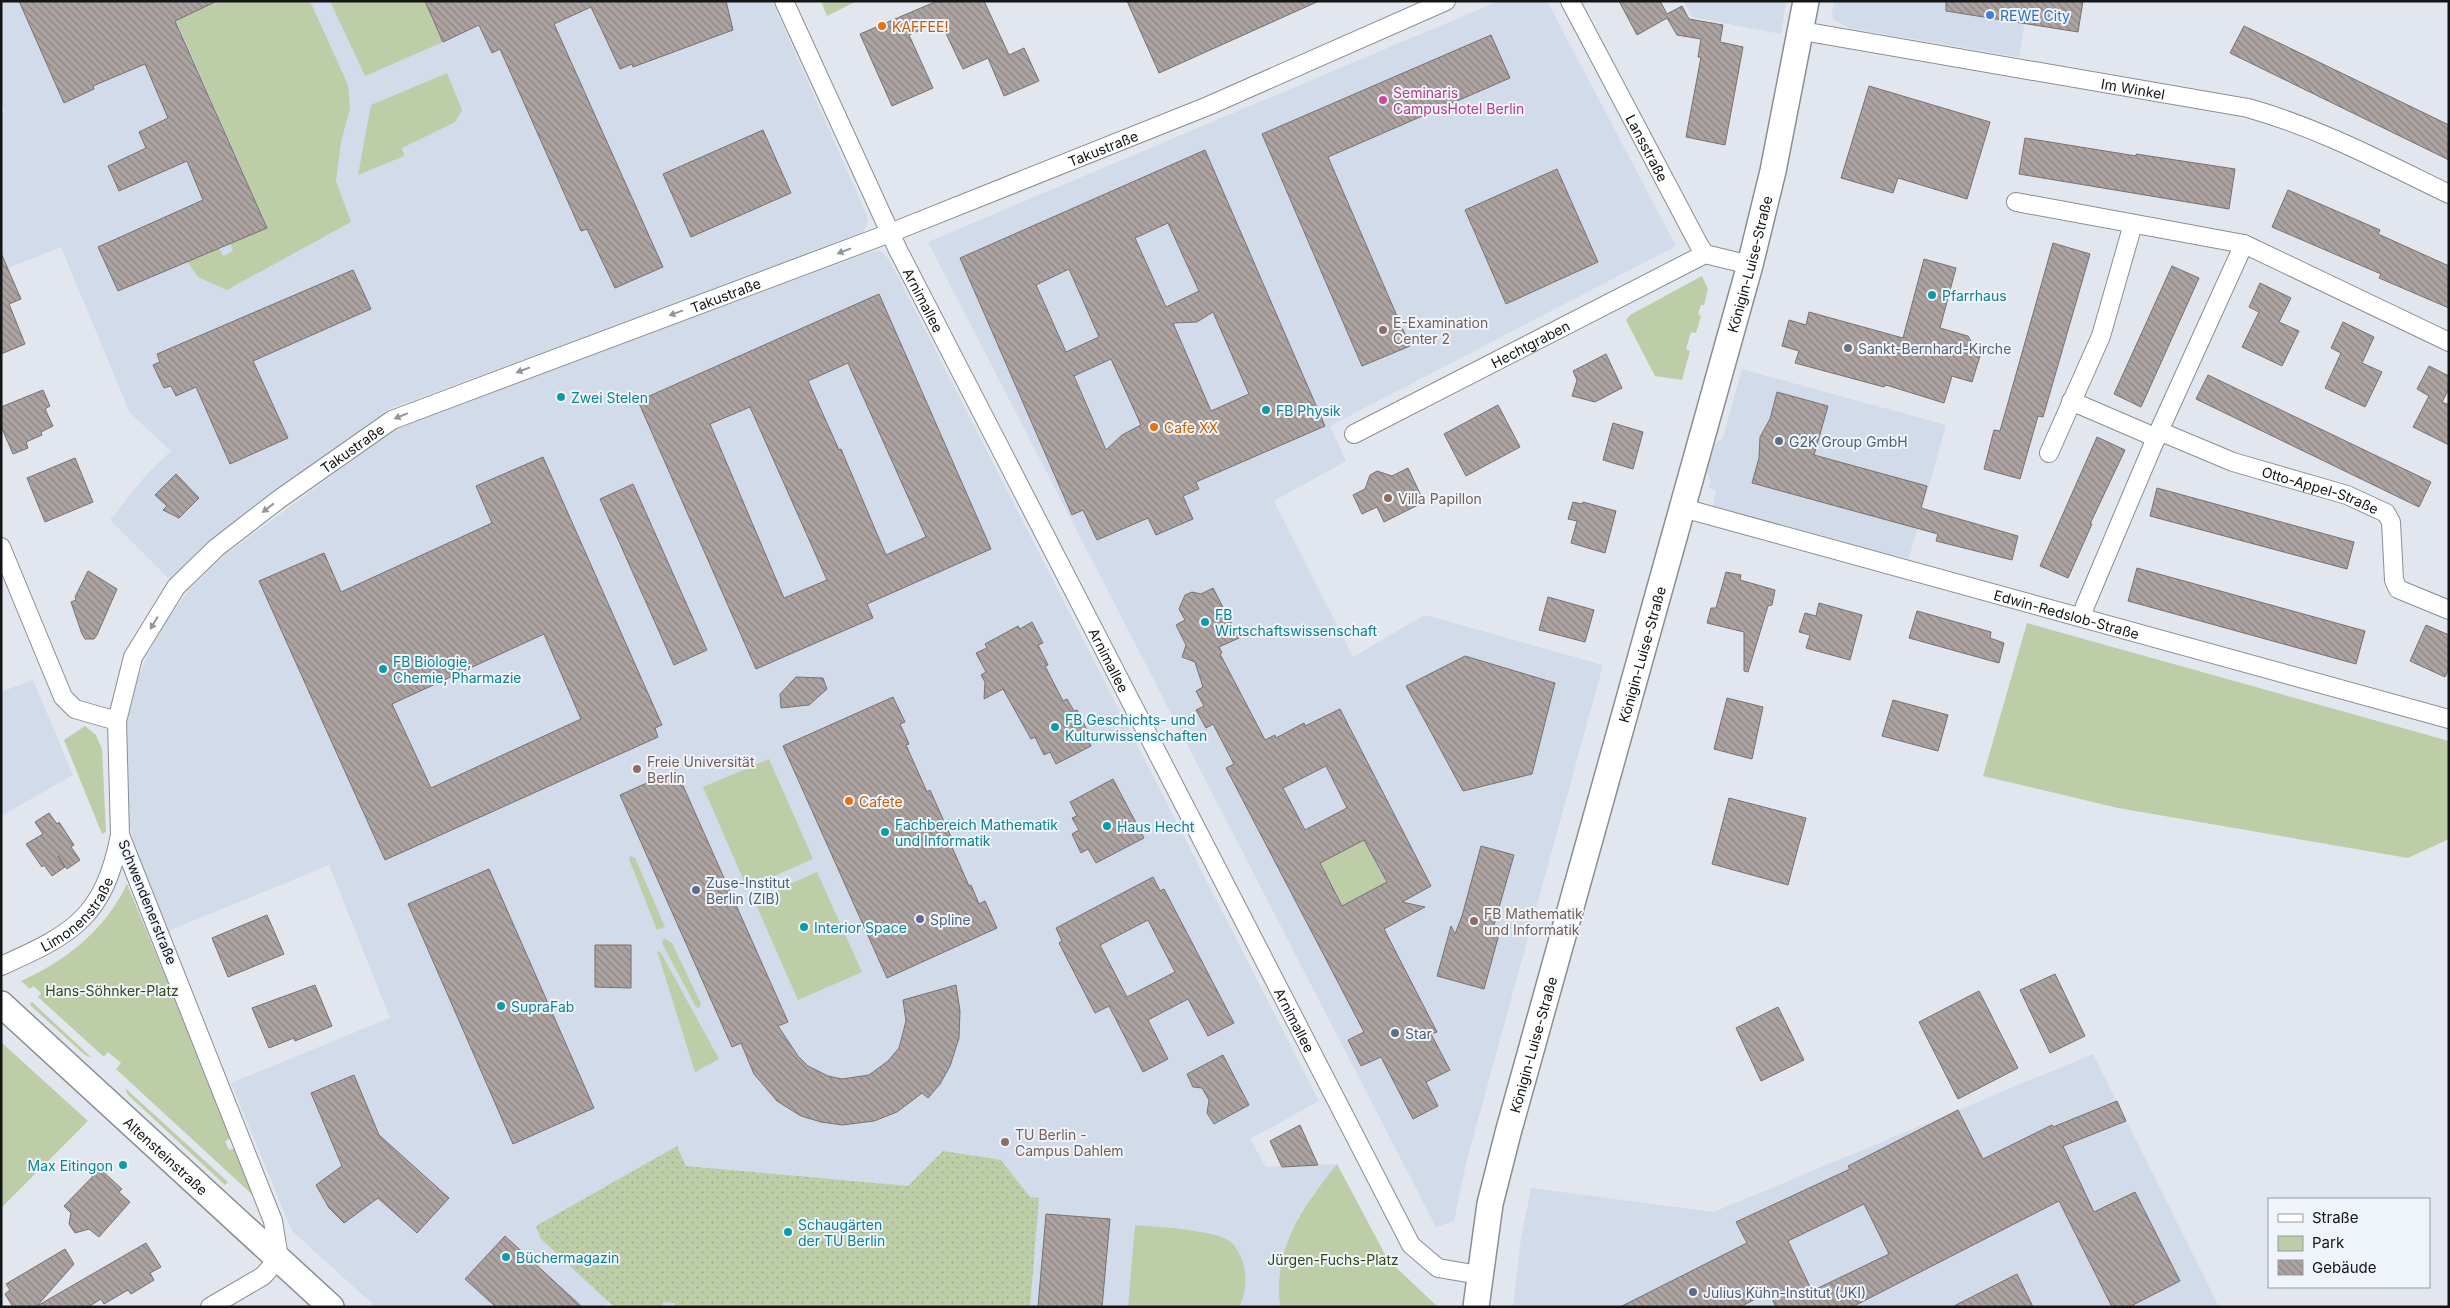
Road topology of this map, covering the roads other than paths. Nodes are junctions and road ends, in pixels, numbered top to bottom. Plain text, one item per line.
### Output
1 (784, 1) edge
2 (1446, 1) edge
3 (1570, 1) edge
4 (1806, 1) edge
5 (1802, 31) junction
6 (2449, 194) edge
7 (2016, 202) dead end
8 (2133, 224) junction
9 (890, 233) junction
10 (2244, 244) junction
11 (1705, 254) junction
12 (1750, 265) junction
13 (2449, 342) edge
14 (2071, 401) junction
15 (1354, 434) dead end
16 (2158, 435) junction
17 (2049, 453) dead end
18 (1683, 508) junction
19 (1, 548) edge
20 (2449, 610) edge
21 (2082, 617) junction
22 (2449, 719) edge
23 (117, 721) junction
24 (120, 836) junction
25 (1, 966) edge
26 (1, 1004) edge
27 (279, 1258) junction
28 (1479, 1275) junction
29 (210, 1307) edge
30 (331, 1307) edge
31 (1476, 1307) edge

1 - 9 street, Arnimallee
2 - 9 street, Takustraße
3 - 11 street, Lansstraße
4 - 5 main road, Königin-Luise-Straße
5 - 6 street, Im Winkel
5 - 12 main road, Königin-Luise-Straße
7 - 8 street
8 - 10 street
8 - 14 street
9 -> 23 street, Takustraße
9 - 28 street, Arnimallee
10 - 13 street
10 - 16 street
11 - 12 street
11 - 15 street, Hechtgraben
12 - 18 main road, Königin-Luise-Straße
14 - 16 street, Otto-Appel-Straße
14 - 17 street
16 - 20 street, Otto-Appel-Straße
16 - 21 street
18 - 21 street, Edwin-Redslob-Straße
18 - 28 main road, Königin-Luise-Straße
19 - 23 street
21 - 22 street, Edwin-Redslob-Straße
23 - 24 street, Schwendenerstraße
24 - 25 street, Limonenstraße
24 - 27 street, Schwendenerstraße
26 - 27 main road, Altensteinstraße
27 - 29 street
27 - 30 main road, Altensteinstraße
28 - 31 main road, Königin-Luise-Straße

